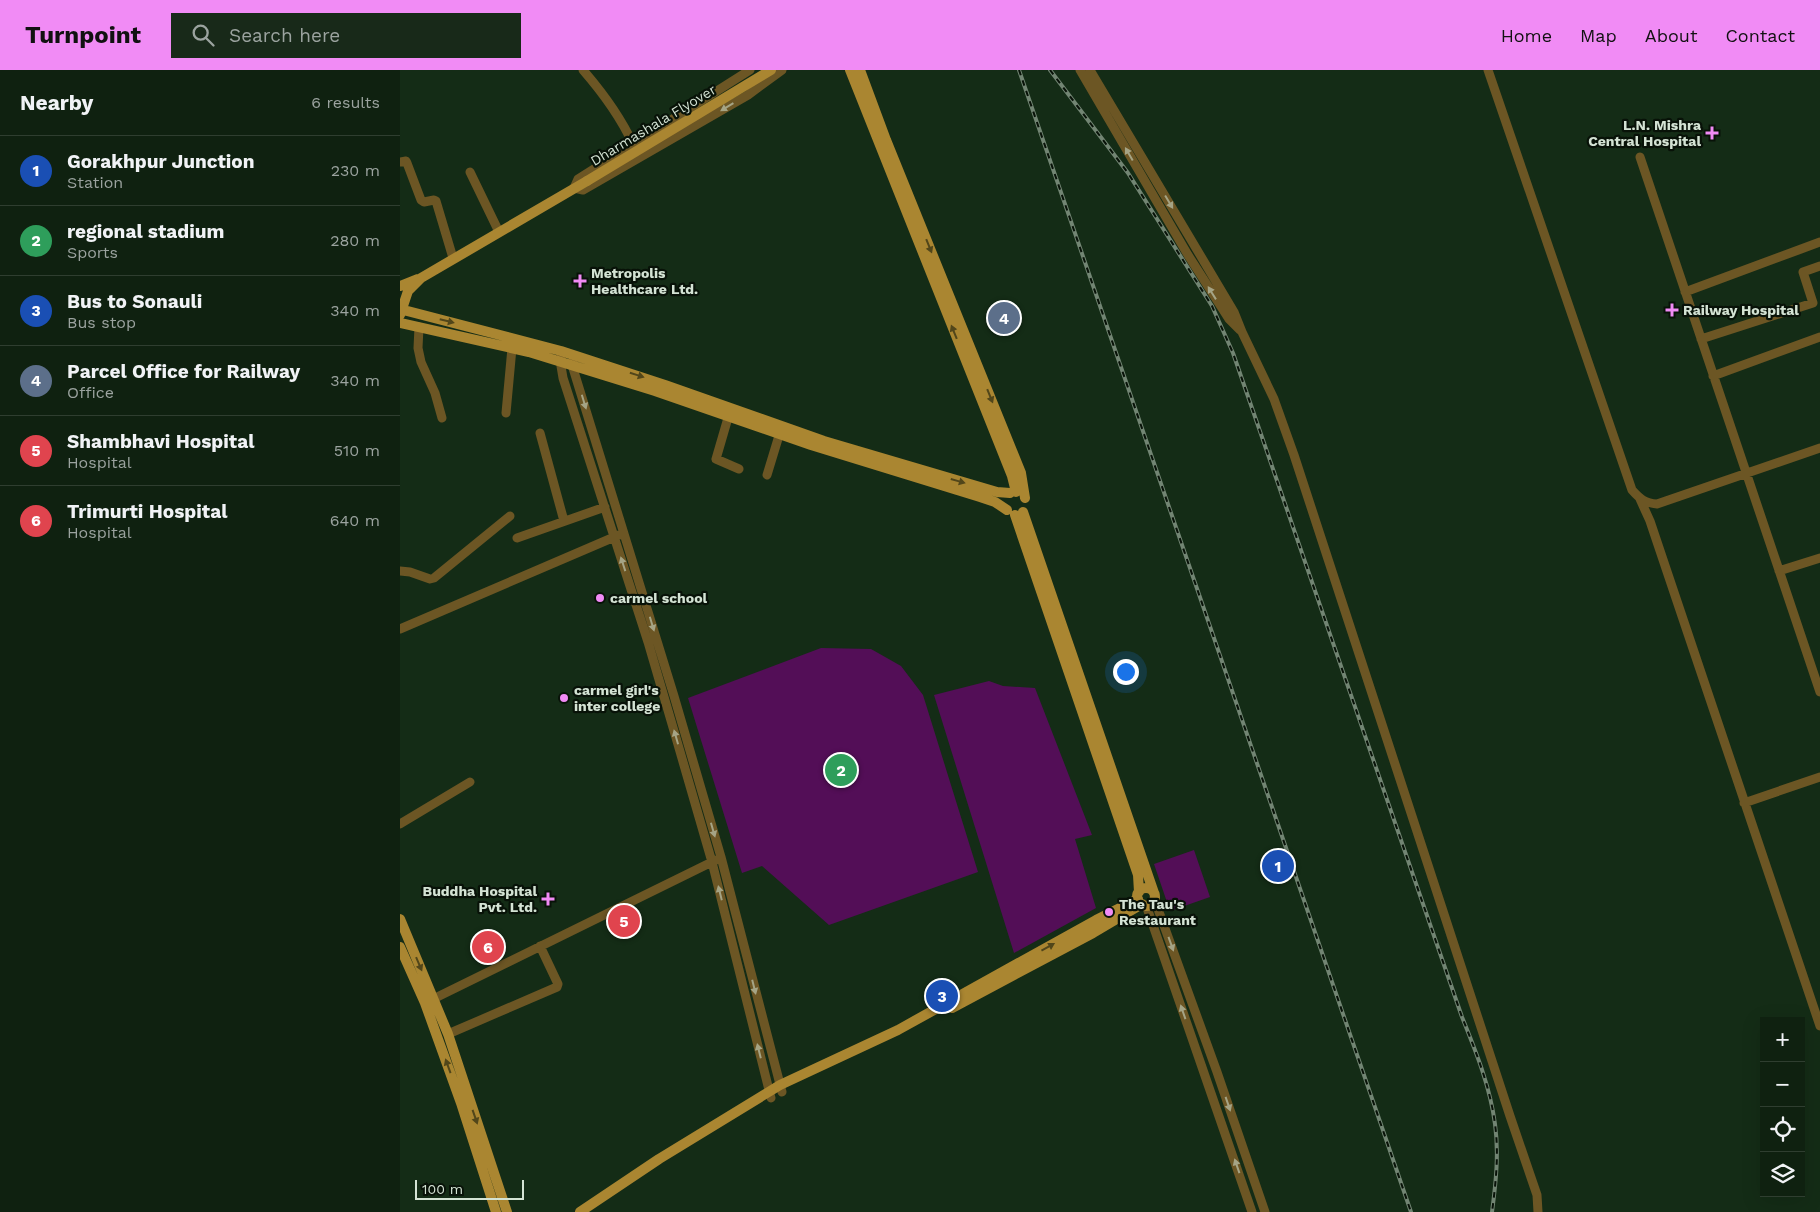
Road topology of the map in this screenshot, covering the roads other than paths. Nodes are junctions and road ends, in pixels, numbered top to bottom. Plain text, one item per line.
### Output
1 (583, 70) edge
2 (733, 70) edge
3 (750, 70) edge
4 (770, 70) edge
5 (782, 70) edge
6 (850, 70) edge
7 (860, 70) edge
8 (1080, 70) edge
9 (1090, 70) edge
10 (1488, 70) edge
11 (737, 79) junction
12 (748, 95) junction
13 (633, 144) junction
14 (1640, 157) dead end
15 (400, 162) edge
16 (470, 172) dead end
17 (574, 188) junction
18 (499, 232) junction
19 (1820, 242) edge
20 (453, 258) junction
21 (1820, 266) edge
22 (421, 278) junction
23 (400, 286) edge
24 (1685, 292) junction
25 (1816, 305) edge
26 (401, 311) edge
27 (400, 323) edge
28 (419, 327) junction
29 (1242, 332) junction
30 (1820, 337) edge
31 (1701, 339) junction
32 (512, 348) junction
33 (561, 356) junction
34 (573, 360) junction
35 (1713, 376) junction
36 (730, 412) junction
37 (506, 413) dead end
38 (442, 418) dead end
39 (781, 430) junction
40 (540, 433) dead end
41 (1820, 448) edge
42 (739, 469) dead end
43 (1745, 473) junction
44 (767, 475) dead end
45 (1013, 492) junction
46 (1025, 498) junction
47 (1640, 498) junction
48 (605, 507) junction
49 (1015, 512) junction
50 (510, 516) dead end
51 (564, 521) junction
52 (624, 533) junction
53 (614, 537) junction
54 (517, 538) dead end
55 (1820, 558) edge
56 (400, 571) edge
57 (1779, 572) junction
58 (400, 629) edge
59 (1816, 665) edge
60 (1820, 692) edge
61 (1820, 777) edge
62 (470, 782) dead end
63 (704, 800) junction
64 (695, 802) junction
65 (1744, 803) junction
66 (400, 824) edge
67 (721, 857) junction
68 (712, 862) junction
69 (1154, 896) junction
70 (1141, 900) junction
71 (400, 920) edge
72 (540, 946) junction
73 (400, 947) edge
74 (430, 1001) junction
75 (1820, 1026) edge
76 (448, 1034) junction
77 (781, 1088) junction
78 (770, 1095) junction
79 (496, 1212) edge
80 (507, 1212) edge
81 (580, 1212) edge
82 (591, 1212) edge
83 (1252, 1212) edge
84 (1265, 1212) edge
85 (1538, 1212) edge

1 - 13 street
2 - 11 street
3 - 11 street
4 - 17 main road, Dharmashala Flyover, bridge
5 - 12 street
45 -> 6 main road
7 -> 46 main road
29 -> 8 street
9 -> 29 street
10 - 47 street
11 - 12 street
11 - 13 street
12 -> 17 street
13 - 17 street
14 - 24 street
15 - 20 street
16 - 18 street
17 - 18 main road, Dharmashala Flyover
18 - 20 main road, Dharmashala Flyover
19 - 24 street
20 - 22 main road, Dharmashala Flyover
21 - 25 street
22 - 23 main road
22 - 26 main road
24 - 31 street
25 - 31 street
26 -> 33 main road
27 - 28 main road
28 - 32 main road
28 - 38 street
29 - 85 street
30 - 35 street
31 - 35 street
32 - 33 main road
32 - 37 street
33 - 34 main road
33 - 48 street
34 - 36 main road
34 -> 52 street
35 - 43 street
36 - 39 main road
36 - 42 street
39 - 44 street
39 -> 45 main road
39 - 49 main road
40 - 51 street
41 - 43 street
43 - 47 street
43 - 57 street
45 - 46 main road
45 - 49 main road
46 - 49 main road
47 - 65 street
48 - 51 street
48 - 53 street
49 - 69 main road
49 - 70 main road
50 - 56 street
51 - 54 street
52 - 53 street
52 -> 63 street
53 - 58 street
64 -> 53 street
55 - 57 street
57 - 59 street
59 - 60 street
61 - 65 street
62 - 66 street
63 - 64 street
63 -> 67 street
64 - 68 street
65 - 75 street
67 - 68 street
67 -> 77 street
68 - 72 street
78 -> 68 street
69 - 70 main road
69 - 70 main road
69 -> 84 street
70 - 77 main road
83 -> 70 street
71 -> 74 main road
72 - 74 street
72 - 76 street
73 - 74 main road
74 - 76 main road
79 -> 74 main road
76 -> 80 main road
77 - 78 main road
78 - 81 main road
78 - 82 main road

